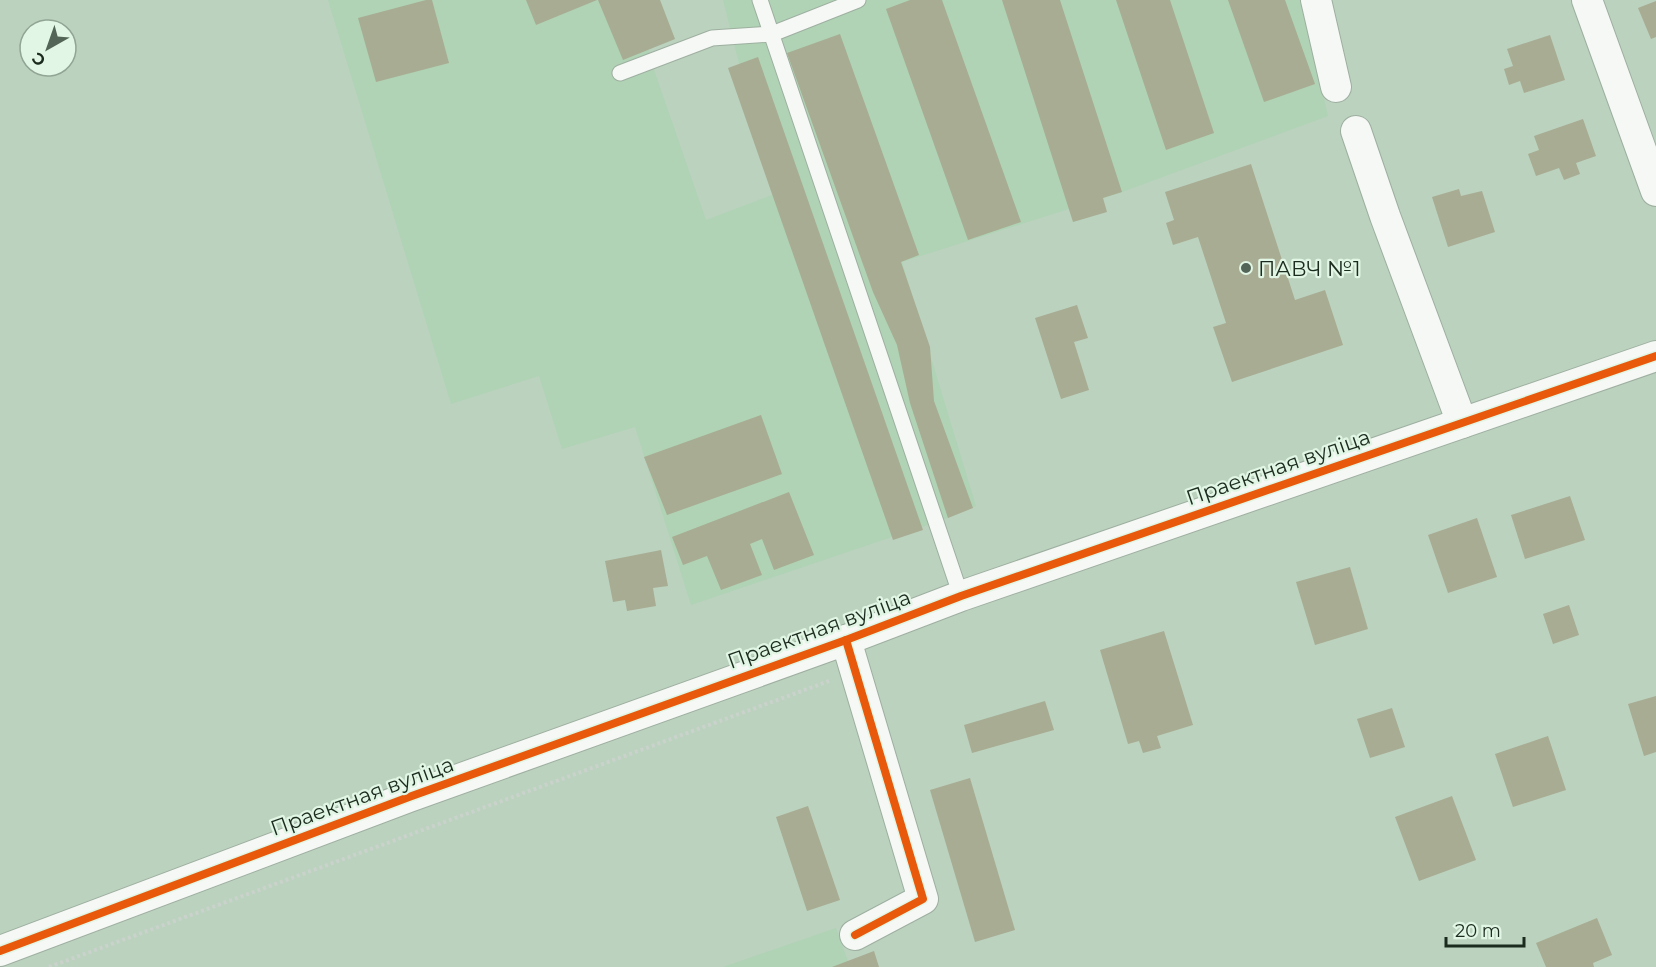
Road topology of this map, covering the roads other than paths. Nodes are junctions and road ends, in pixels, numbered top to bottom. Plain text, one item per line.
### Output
1 (760, 0) edge
2 (858, 0) edge
3 (1316, 0) edge
4 (1587, 0) edge
5 (772, 34) junction
6 (620, 72) dead end
7 (1336, 87) dead end
8 (1356, 130) dead end
9 (1656, 191) edge
10 (1656, 356) edge
11 (1462, 423) junction
12 (962, 596) junction
13 (846, 640) junction
14 (855, 935) dead end
15 (0, 951) edge

1 - 5 lane
2 - 5 lane
3 - 7 street
4 - 9 street
5 - 6 lane
5 - 12 lane
8 - 11 street
10 - 11 street, Праектная вуліца
11 - 12 street, Праектная вуліца
12 - 13 street, Праектная вуліца
13 - 14 street
13 - 15 street, Праектная вуліца

